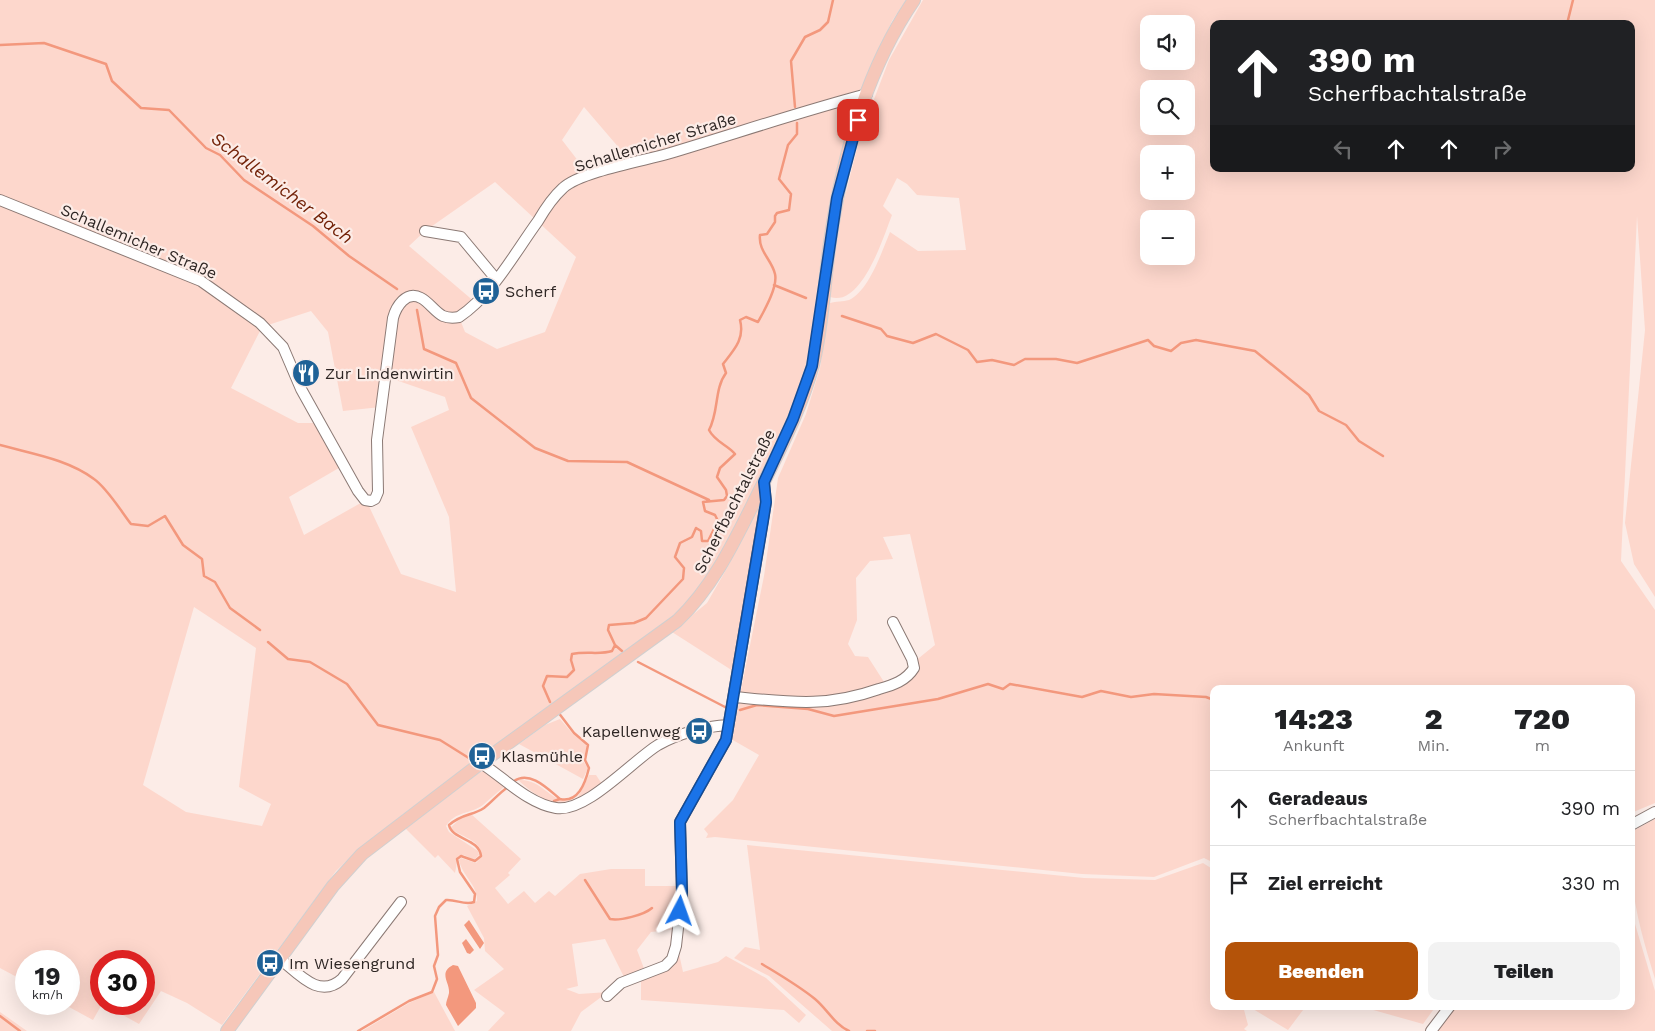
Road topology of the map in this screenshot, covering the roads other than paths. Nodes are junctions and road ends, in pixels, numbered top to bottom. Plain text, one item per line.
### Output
1 (914, 0) edge
2 (866, 94) junction
3 (0, 200) edge
4 (425, 231) dead end
5 (496, 279) junction
6 (764, 482) junction
7 (893, 622) dead end
8 (734, 697) junction
9 (728, 725) junction
10 (481, 763) junction
11 (1655, 812) edge
12 (1635, 823) edge
13 (401, 902) dead end
14 (280, 959) junction
15 (607, 996) dead end
16 (1447, 1010) edge
17 (227, 1031) edge
18 (1431, 1031) edge

1 - 2 main road, Scherfbachtalstraße
2 - 5 street, Schallemicher Straße
2 - 6 main road, Scherfbachtalstraße
3 - 5 street, Schallemicher Straße
4 - 5 street
6 - 8 street
6 - 10 main road, Scherfbachtalstraße
7 - 8 street
8 - 9 street
9 - 10 street
9 - 15 street
10 - 14 main road, Scherfbachtalstraße
11 - 12 street
13 - 14 street
14 - 17 main road, Scherfbachtalstraße
16 - 18 street

